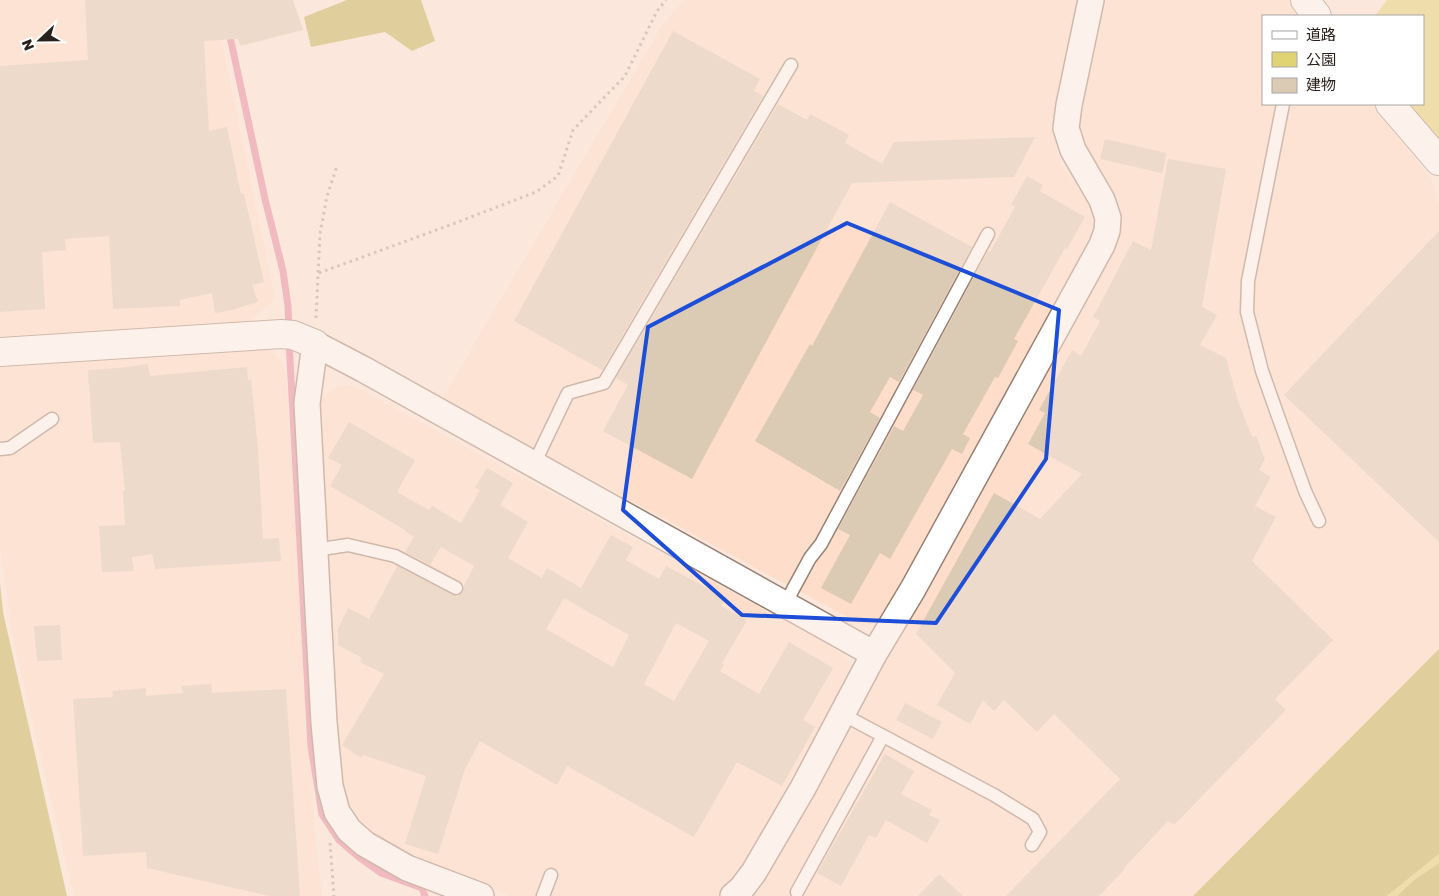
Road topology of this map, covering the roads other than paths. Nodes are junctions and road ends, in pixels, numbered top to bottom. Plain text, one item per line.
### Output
1 (1091, 0) edge
2 (791, 66) dead end
3 (1283, 105) edge
4 (1391, 105) edge
5 (1439, 161) edge
6 (988, 234) dead end
7 (296, 338) junction
8 (0, 352) edge
9 (52, 419) dead end
10 (0, 449) edge
11 (534, 464) junction
12 (1319, 521) dead end
13 (315, 550) junction
14 (456, 588) dead end
15 (785, 604) junction
16 (874, 654) junction
17 (842, 714) junction
18 (883, 736) junction
19 (1032, 845) dead end
20 (551, 875) dead end
21 (797, 892) dead end
22 (481, 896) edge
23 (543, 896) edge
24 (733, 896) edge

1 - 16 street
2 - 11 lane
3 - 12 lane
4 - 5 street
6 - 15 lane
7 - 8 street
7 - 11 street
7 - 13 street
9 - 10 lane
11 - 15 street
13 - 14 lane
13 - 22 street
15 - 16 street
16 - 17 street
17 - 18 lane
17 - 24 street
18 - 19 lane
18 - 21 lane
20 - 23 lane

